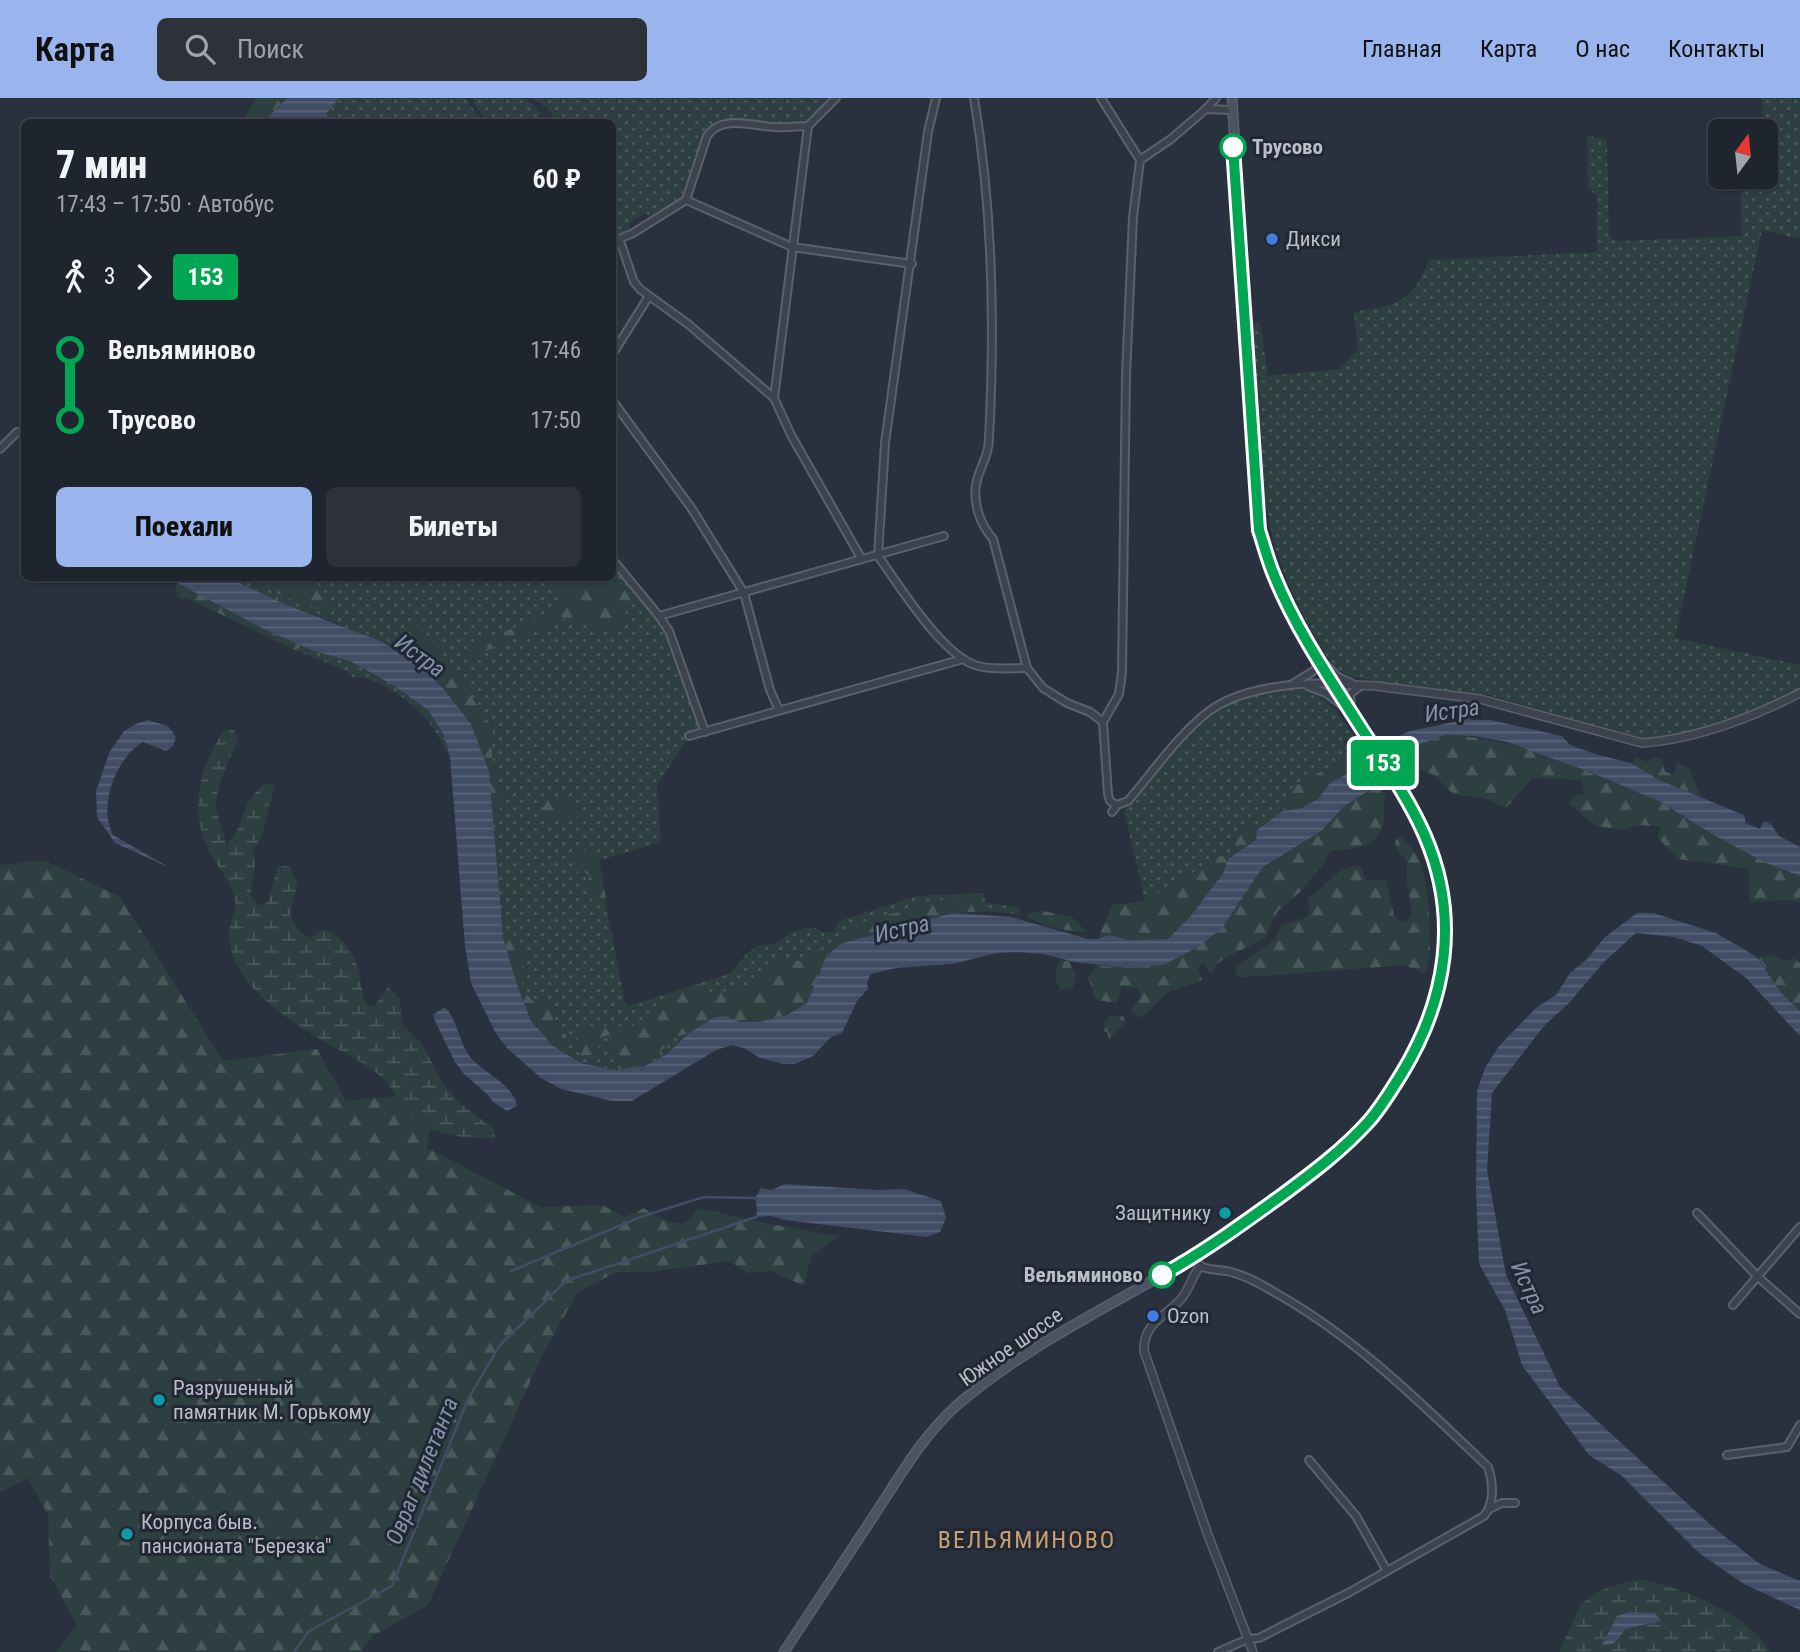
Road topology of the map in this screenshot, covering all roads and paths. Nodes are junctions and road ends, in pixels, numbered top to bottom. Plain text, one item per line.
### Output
1 (836, 98) edge
2 (936, 98) edge
3 (974, 98) edge
4 (1101, 98) edge
5 (1216, 98) edge
6 (1232, 98) edge
7 (1206, 109) junction
8 (1231, 110) junction
9 (808, 126) junction
10 (1139, 160) junction
11 (686, 200) junction
12 (616, 241) edge
13 (792, 247) junction
14 (912, 264) junction
15 (649, 296) junction
16 (616, 349) edge
17 (774, 398) junction
18 (616, 405) edge
19 (17, 432) dead end
20 (0, 449) edge
21 (944, 537) dead end
22 (878, 556) junction
23 (861, 558) junction
24 (616, 564) edge
25 (744, 593) junction
26 (659, 616) junction
27 (963, 659) junction
28 (1319, 659) junction
29 (1027, 668) junction
30 (1334, 684) junction
31 (1290, 686) junction
32 (1360, 686) junction
33 (1800, 693) edge
34 (779, 710) junction
35 (1352, 714) junction
36 (1102, 722) junction
37 (705, 732) junction
38 (689, 736) dead end
39 (1117, 804) junction
40 (1112, 812) dead end
41 (1697, 1213) dead end
42 (1800, 1227) edge
43 (1195, 1256) junction
44 (1200, 1266) junction
45 (1758, 1277) junction
46 (1733, 1305) dead end
47 (1800, 1314) edge
48 (1800, 1425) edge
49 (1727, 1455) dead end
50 (1309, 1460) dead end
51 (1515, 1503) dead end
52 (1489, 1509) junction
53 (1387, 1571) junction
54 (1248, 1639) junction
55 (785, 1652) edge
56 (1218, 1652) edge
57 (1253, 1652) edge

1 - 9 street
2 - 14 street
3 - 29 street
4 - 10 street
5 - 7 street
6 - 8 main road, Южное шоссе
7 - 8 street
7 - 10 street
8 - 28 main road, Южное шоссе
9 - 11 street
9 - 13 street
10 - 36 street
11 - 12 street
11 - 13 street
12 - 15 street
13 - 14 street
13 - 17 street
14 - 22 street
15 - 16 street
15 - 17 street
17 - 23 street
18 - 25 street
19 - 20 street
21 - 22 street
22 - 23 street
22 - 27 street
23 - 25 street
24 - 26 street
25 - 26 street
25 - 34 street
26 - 37 street
27 - 29 street
27 - 34 street
28 - 30 main road, Южное шоссе
28 - 31 street
28 - 32 street
29 - 36 street
30 - 31 street
30 - 32 street
30 - 35 main road, Южное шоссе
31 - 35 street
31 - 39 street
32 - 33 street
32 - 35 street
34 - 37 street
35 - 43 main road, Южное шоссе
36 - 39 street
37 - 38 street
39 - 40 street
41 - 45 street
42 - 45 street
43 - 44 street
43 - 55 main road, Южное шоссе
44 - 52 street
44 - 54 street
45 - 46 street
45 - 47 street
48 - 49 street
50 - 53 street
51 - 52 street
52 - 53 street
53 - 54 street
54 - 56 street
54 - 57 street

